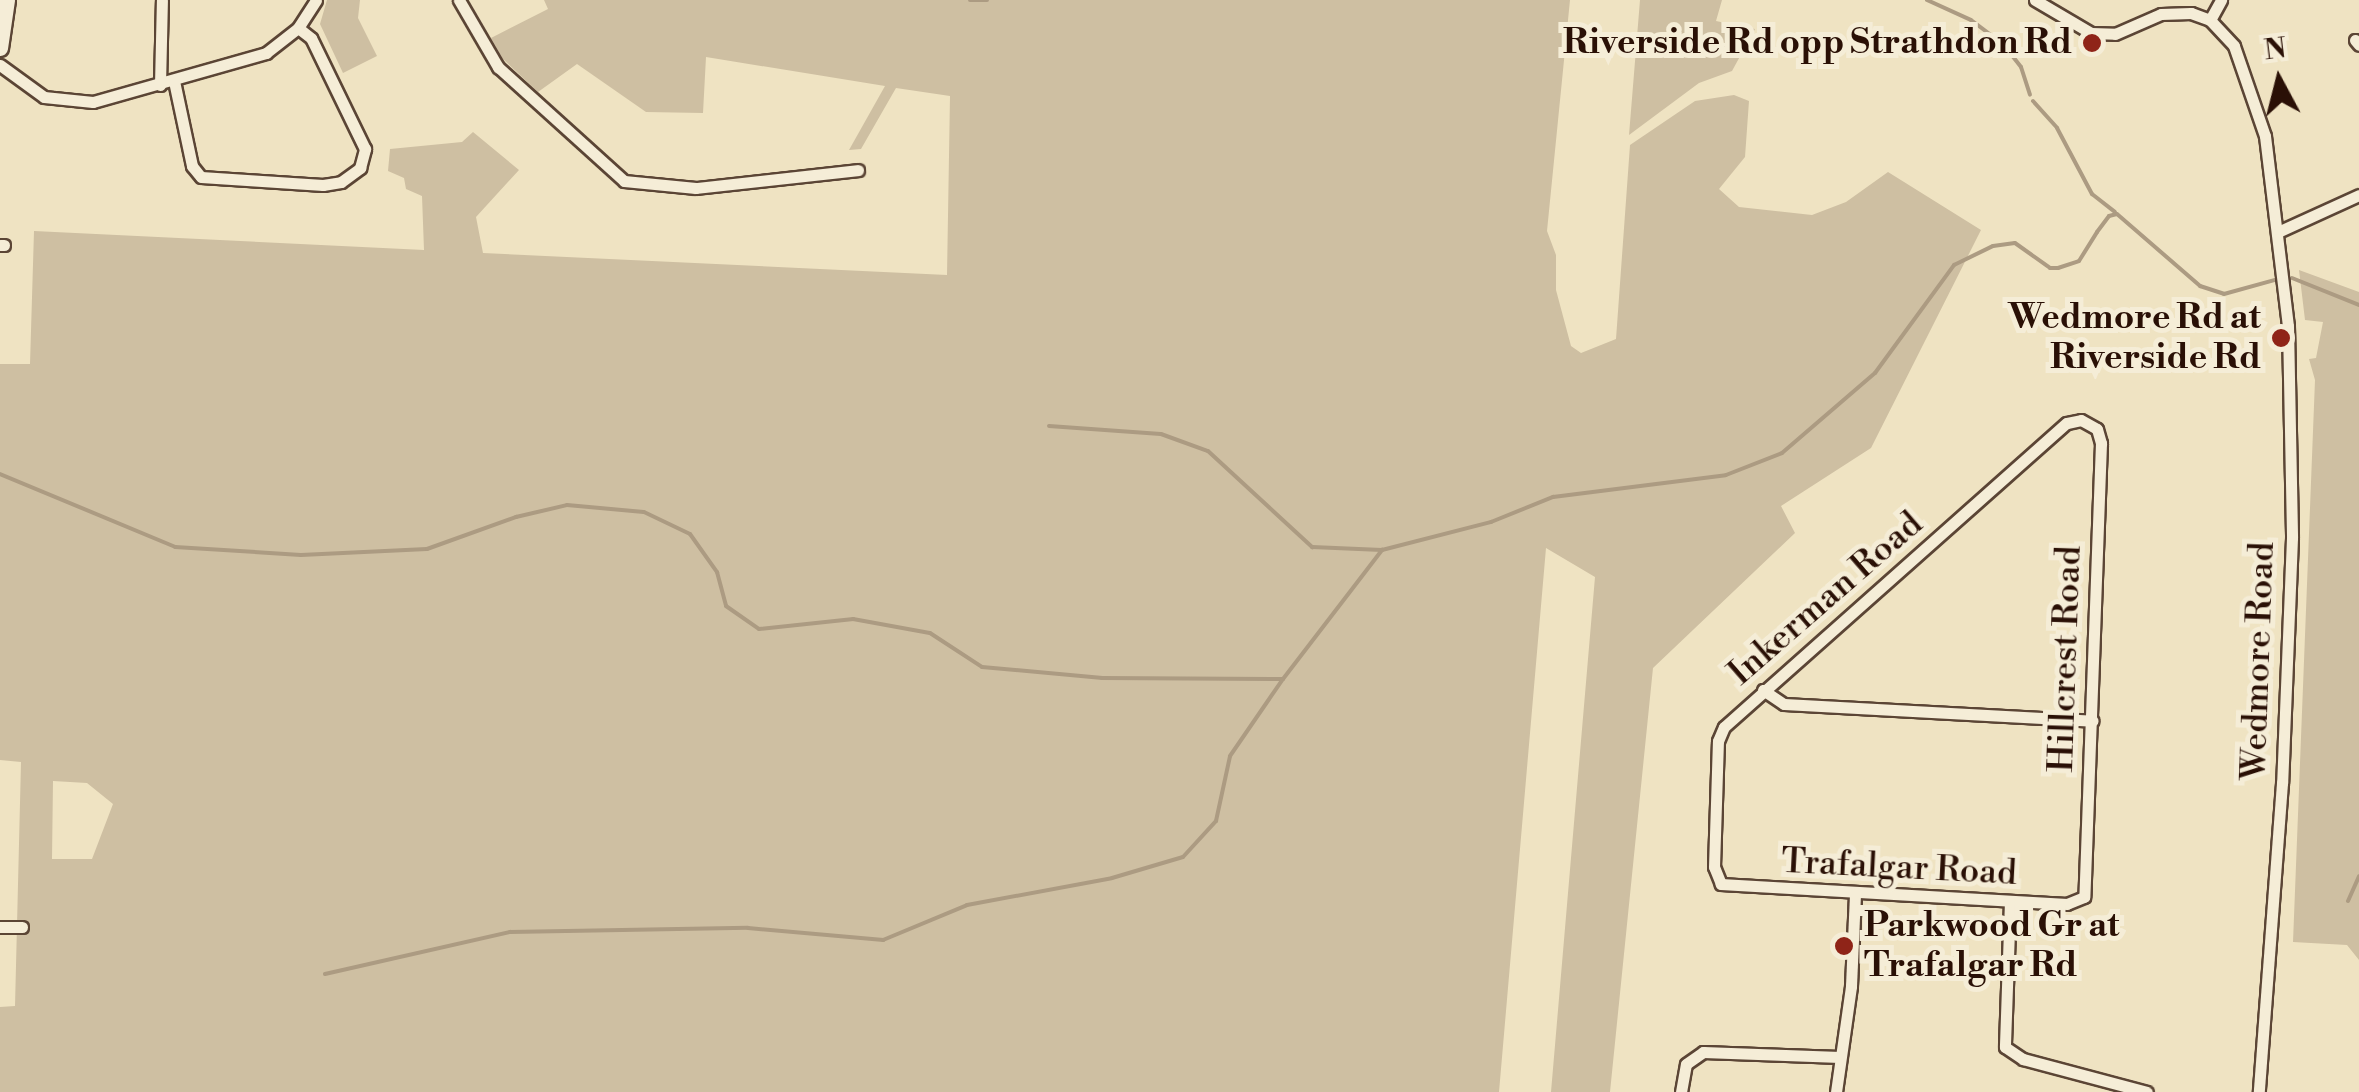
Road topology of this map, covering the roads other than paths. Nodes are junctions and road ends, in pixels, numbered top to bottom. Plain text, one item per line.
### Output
1 (7, 0) edge
2 (162, 0) edge
3 (316, 0) edge
4 (459, 0) edge
5 (2035, 0) edge
6 (2221, 0) edge
7 (2210, 20) junction
8 (298, 28) junction
9 (0, 48) edge
10 (0, 64) edge
11 (174, 82) junction
12 (160, 85) junction
13 (858, 170) dead end
14 (2359, 195) edge
15 (2280, 231) junction
16 (2088, 421) joint
17 (1763, 690) junction
18 (2092, 721) junction
19 (1719, 882) joint
20 (1855, 893) junction
21 (2010, 901) junction
22 (2078, 902) joint
23 (0, 926) edge
24 (22, 927) dead end
25 (1840, 1058) junction
26 (1681, 1092) edge
27 (1836, 1092) edge
28 (2147, 1092) edge
29 (2259, 1092) edge

1 - 9 street
2 - 12 street
3 - 8 street
4 - 13 street
5 - 7 street
6 - 7 street
7 - 15 street, Wedmore Road
8 - 11 street
8 - 11 street
10 - 12 street
11 - 12 street
14 - 15 street
15 - 29 street, Wedmore Road
16 - 17 street, Inkerman Road
16 - 18 street, Hillcrest Road
17 - 18 street
17 - 19 street, Inkerman Road
18 - 22 street, Hillcrest Road
19 - 20 street, Trafalgar Road
20 - 21 street, Trafalgar Road
20 - 25 street
21 - 22 street, Trafalgar Road
21 - 28 street
23 - 24 street
25 - 26 street
25 - 27 street

